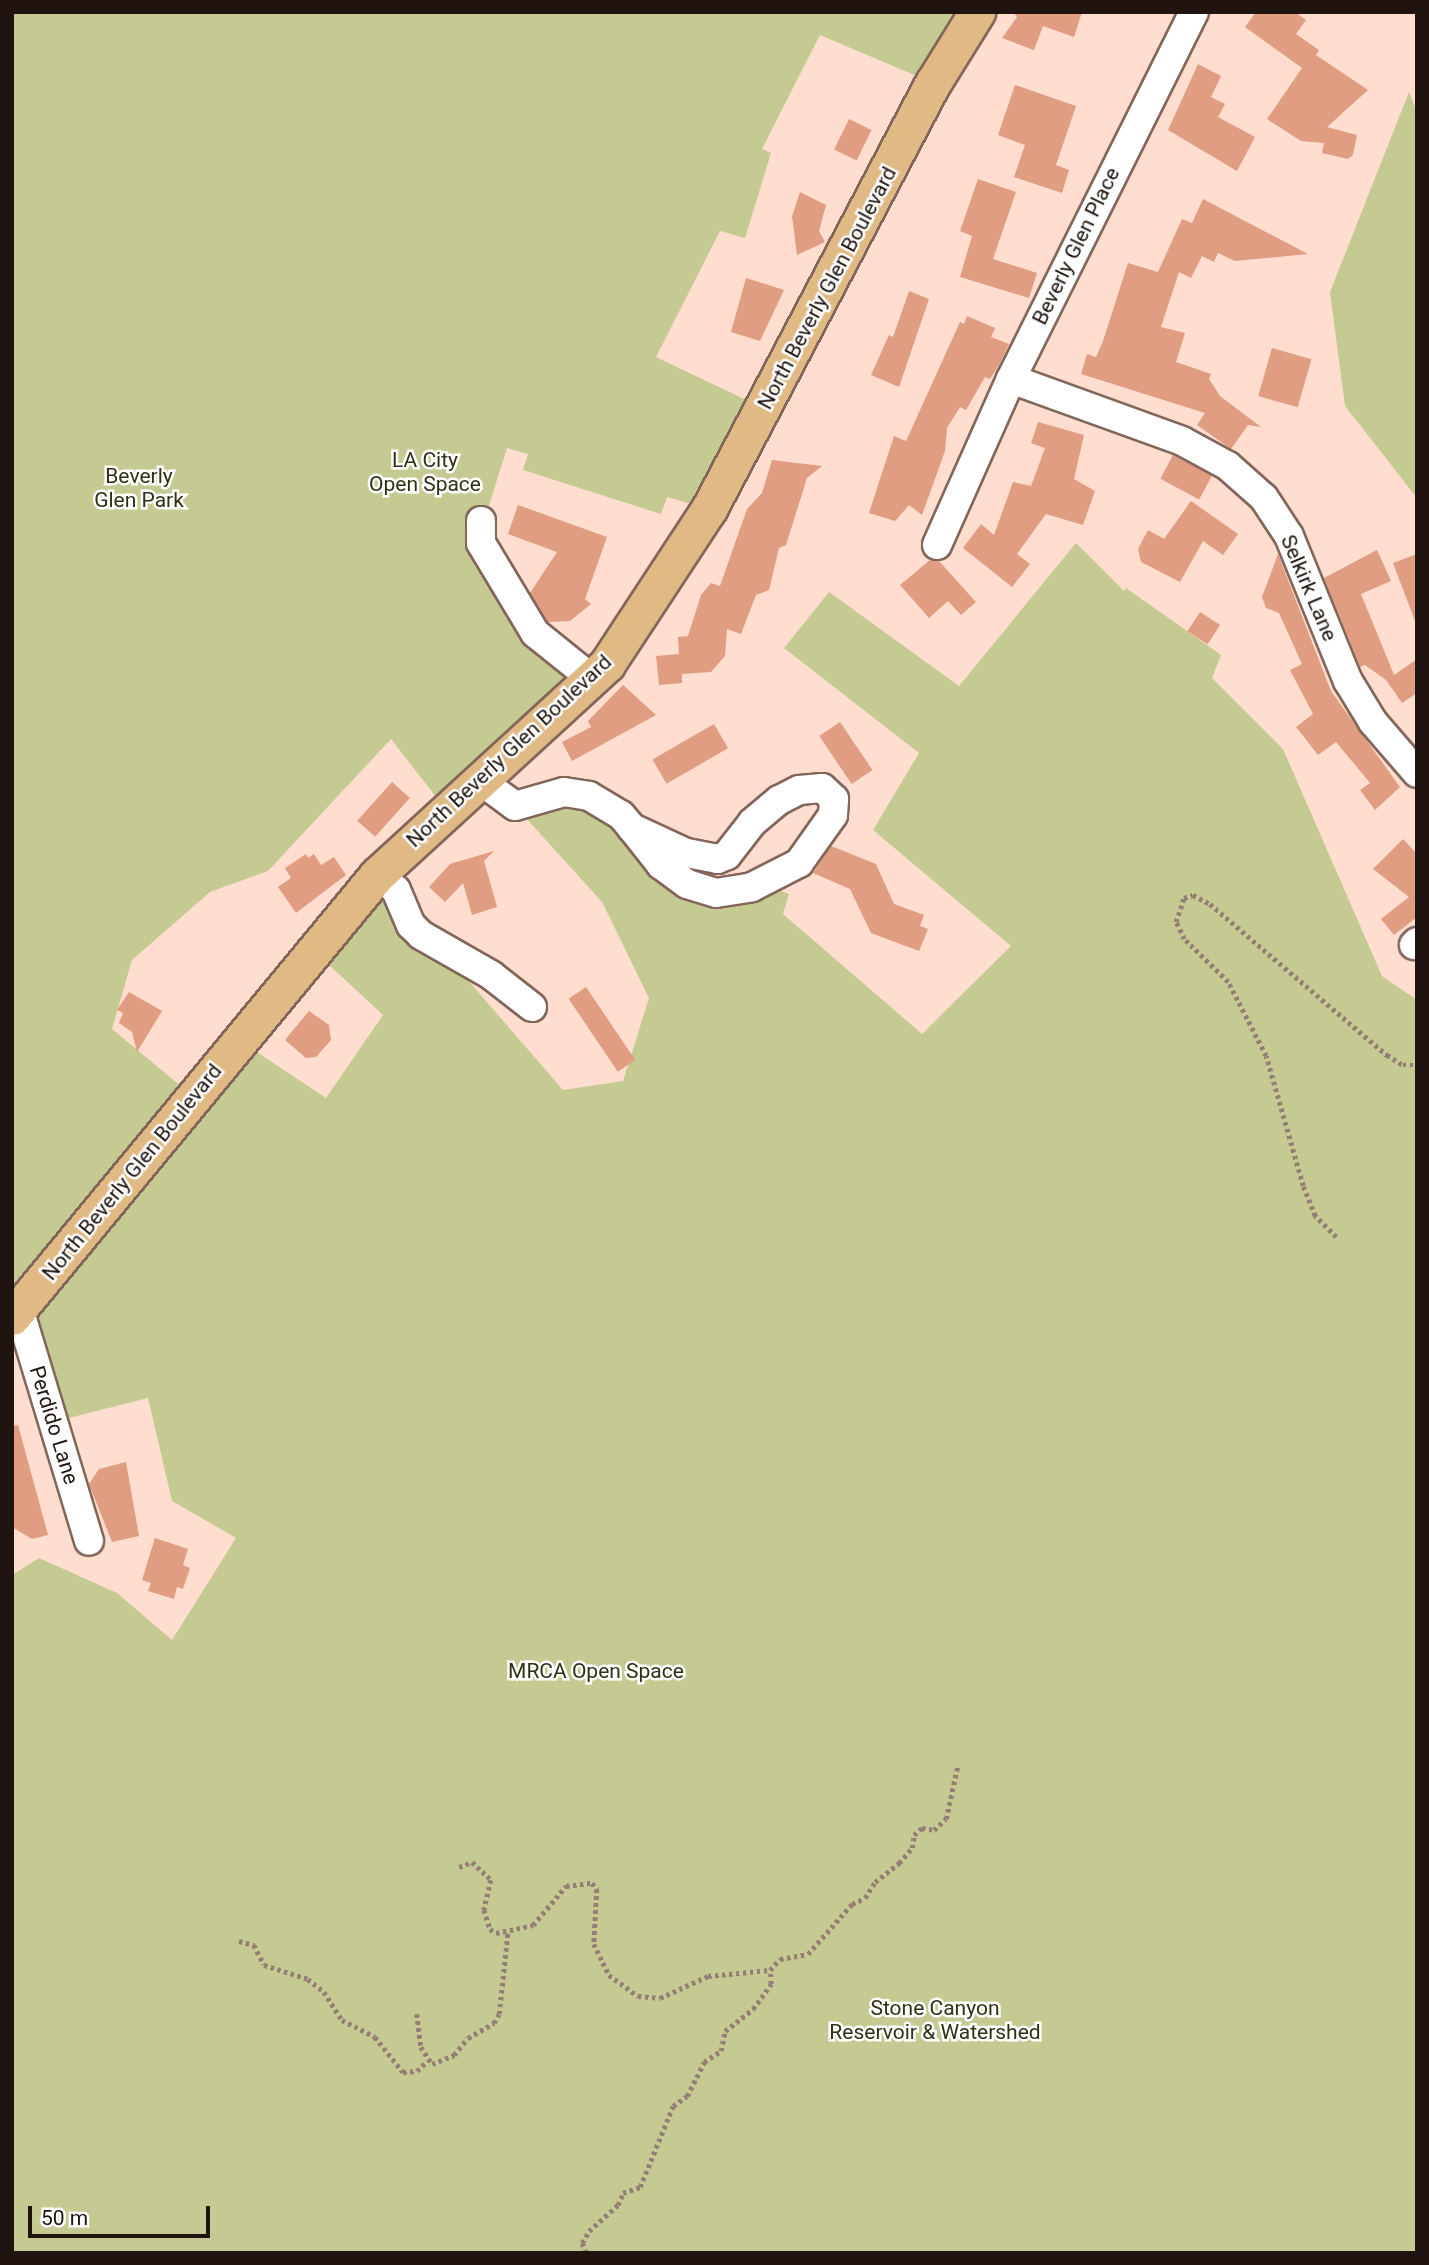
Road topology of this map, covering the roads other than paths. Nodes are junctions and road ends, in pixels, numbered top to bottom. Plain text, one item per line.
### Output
1 (977, 12) edge
2 (1194, 12) edge
3 (1012, 379) junction
4 (481, 521) dead end
5 (937, 545) dead end
6 (591, 678) junction
7 (1417, 773) edge
8 (481, 781) junction
9 (632, 828) junction
10 (377, 875) junction
11 (532, 1007) dead end
12 (15, 1313) edge
13 (89, 1541) dead end

1 - 6 main road, North Beverly Glen Boulevard
2 - 3 street, Beverly Glen Place
3 - 5 street, Beverly Glen Place
3 - 7 street, Selkirk Lane
4 - 6 street
6 - 8 main road, North Beverly Glen Boulevard
8 - 9 street
8 - 10 main road, North Beverly Glen Boulevard
9 - 9 street
10 - 11 street
10 - 12 main road, North Beverly Glen Boulevard
12 - 13 street, Perdido Lane

